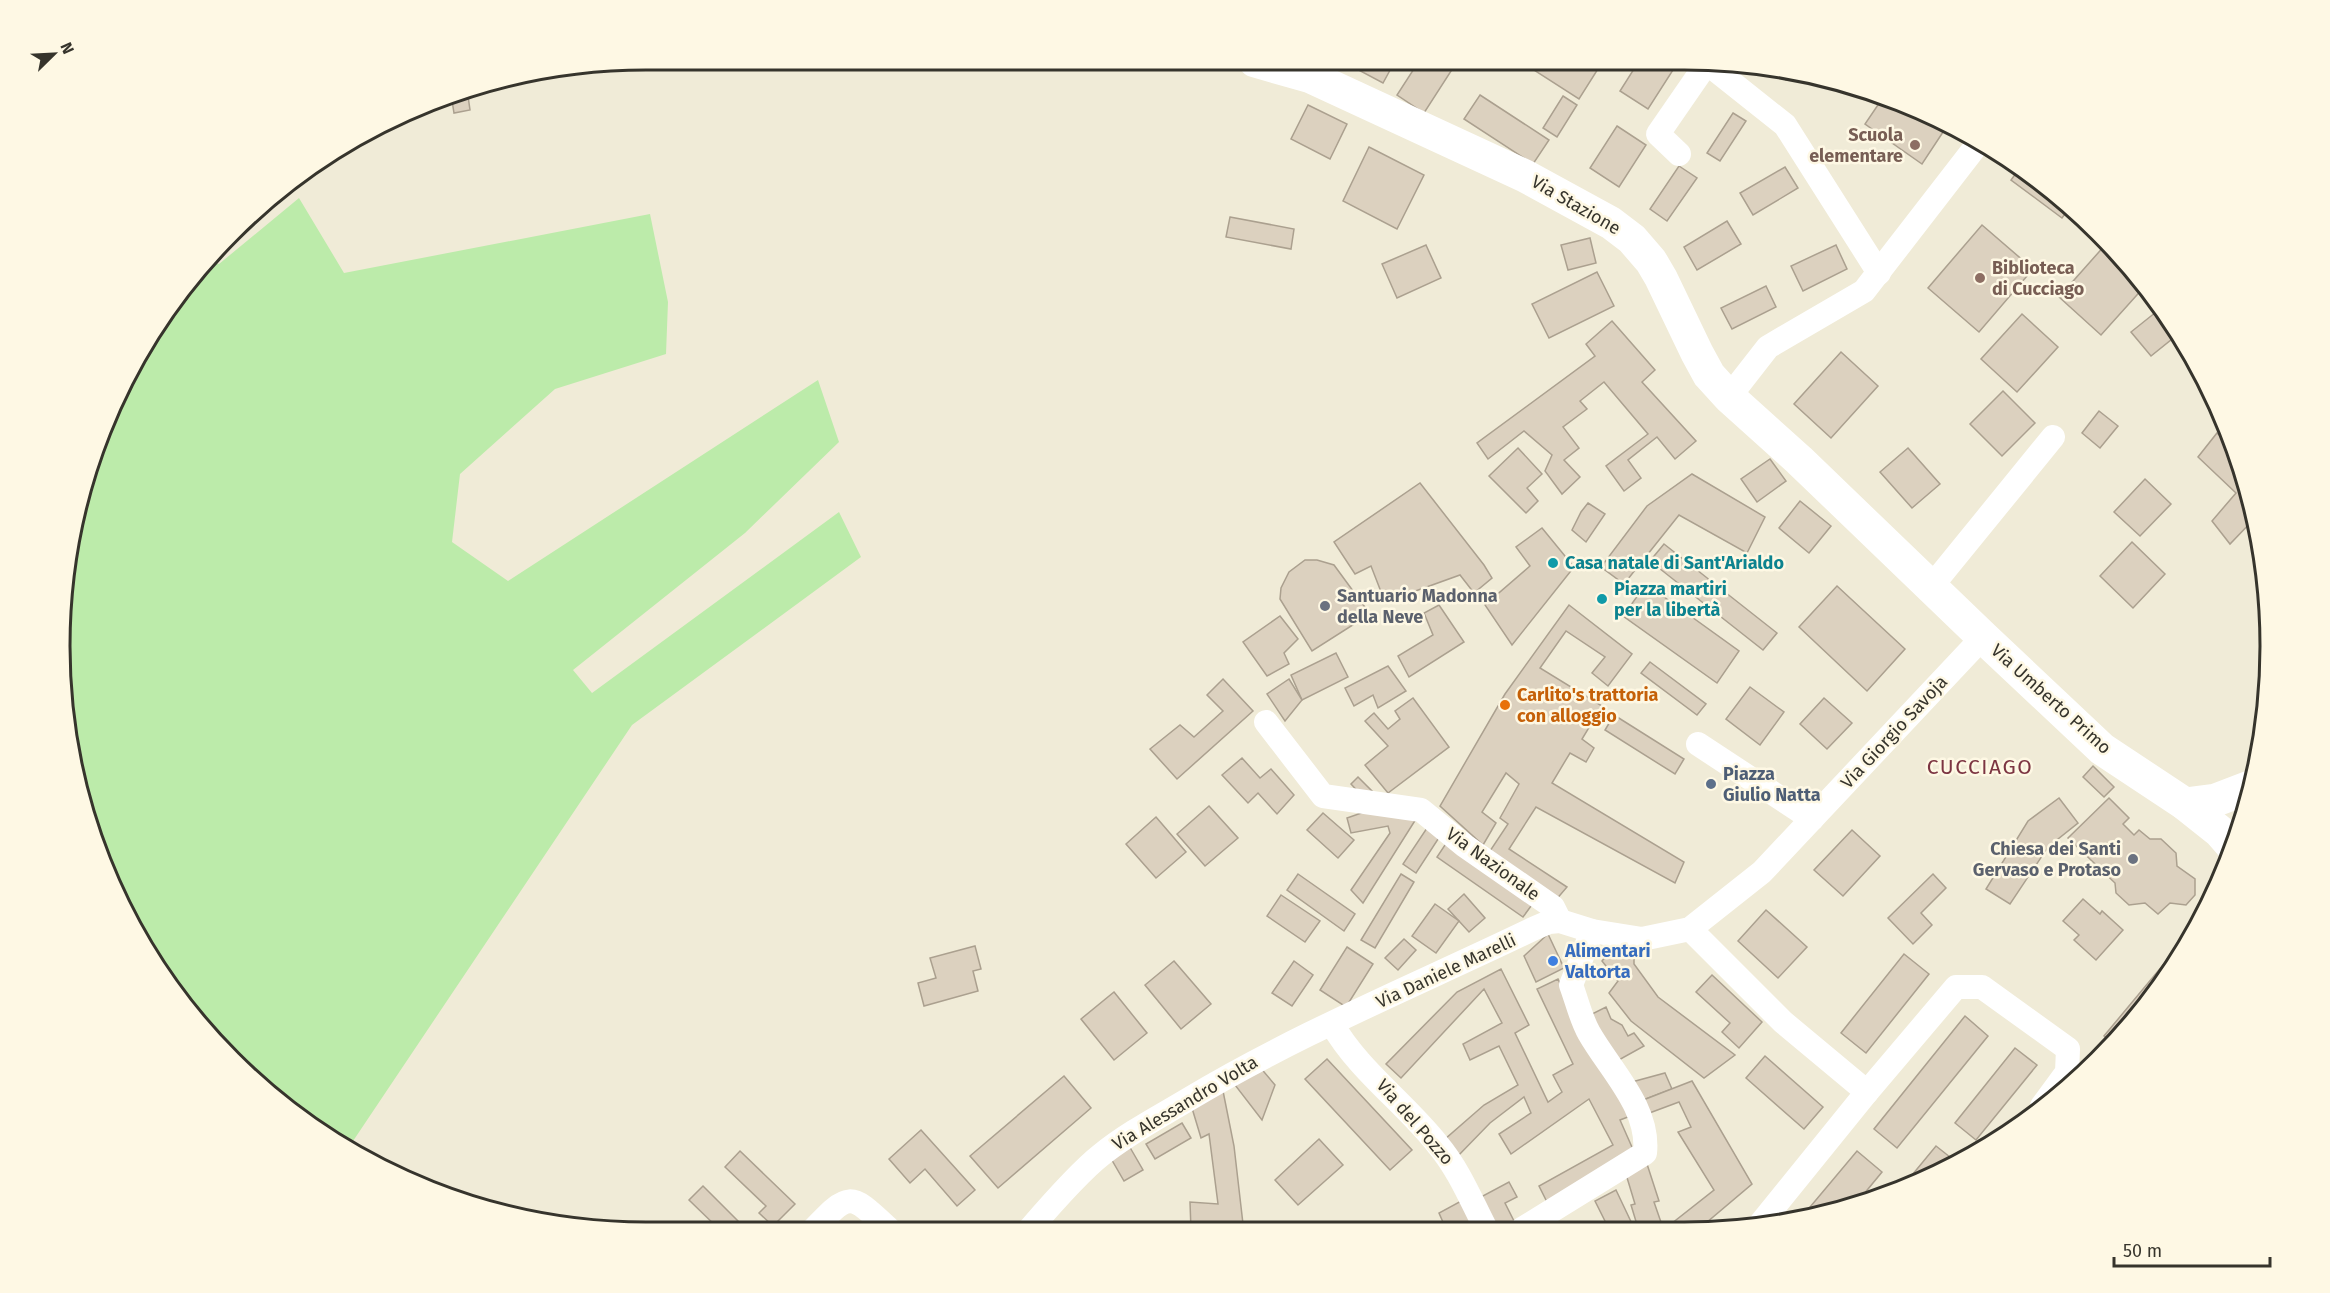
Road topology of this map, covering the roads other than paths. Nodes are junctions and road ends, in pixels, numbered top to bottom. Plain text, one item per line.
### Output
1 (1319, 70) edge
2 (1702, 71) edge
3 (1720, 72) edge
4 (1974, 149) edge
5 (1679, 154) dead end
6 (1879, 273) junction
7 (1729, 397) junction
8 (1760, 425) joint
9 (2054, 437) dead end
10 (1931, 587) junction
11 (1983, 637) junction
12 (1266, 722) dead end
13 (1698, 744) dead end
14 (2241, 790) edge
15 (2185, 804) junction
16 (1812, 819) junction
17 (2226, 839) edge
18 (1560, 921) junction
19 (1690, 929) junction
20 (1592, 931) junction
21 (1332, 1024) junction
22 (2058, 1084) edge
23 (1867, 1092) junction
24 (1766, 1217) edge
25 (821, 1222) edge
26 (881, 1222) edge
27 (1037, 1222) edge
28 (1483, 1222) edge
29 (1533, 1222) edge

1 - 7 main road, Via Stazione
2 - 5 street
3 - 6 street
4 - 6 street
6 - 7 street
7 - 8 main road, Via Stazione
8 - 10 main road, Via Umberto Primo
9 - 10 street
10 - 11 main road, Via Umberto Primo
11 - 15 main road, Via Umberto Primo
11 - 16 street, Via Giorgio Savoja
12 - 18 street, Via Nazionale
13 - 16 street
14 - 15 main road
15 - 17 main road, Via Umberto Primo
16 - 19 street, Via Giorgio Savoja
18 - 20 street, Via Giorgio Savoja
18 - 21 street, Via Daniele Marelli
19 - 20 street, Via Giorgio Savoja
19 - 23 street
20 - 29 street
21 - 27 street, Via Alessandro Volta
21 - 28 street, Via del Pozzo
22 - 23 street
23 - 24 street
25 - 26 street

